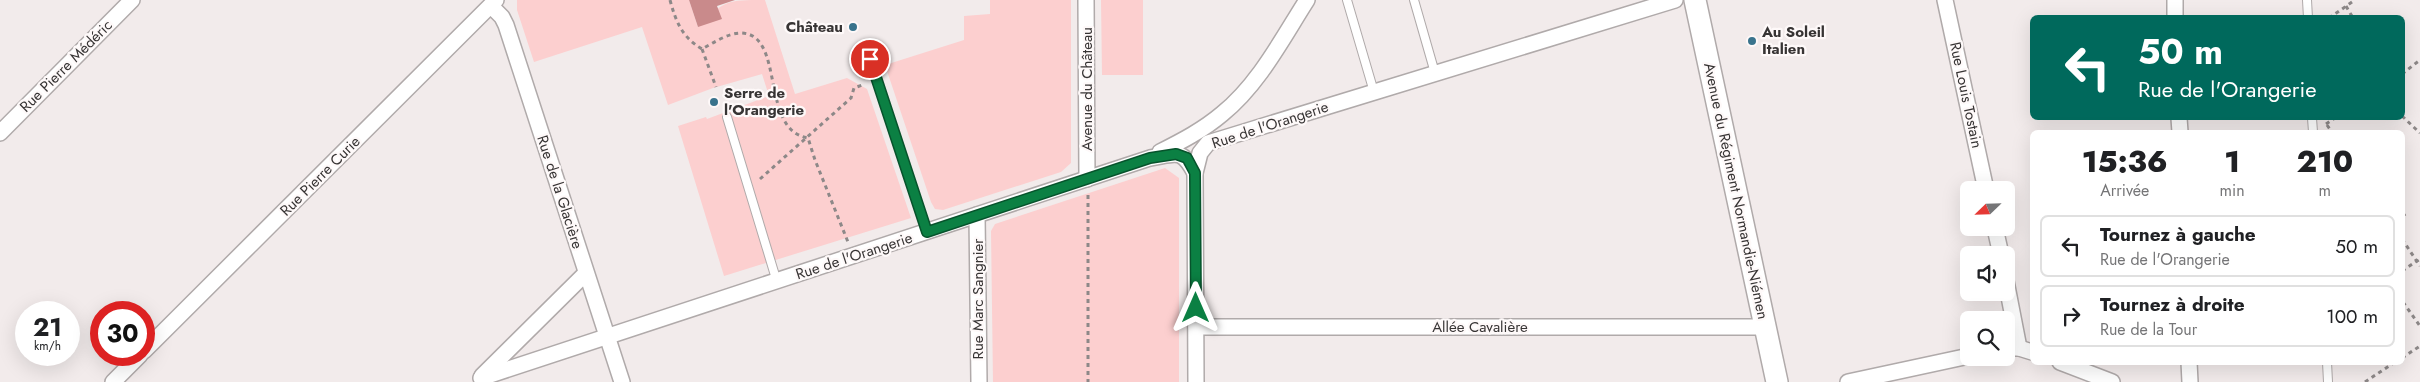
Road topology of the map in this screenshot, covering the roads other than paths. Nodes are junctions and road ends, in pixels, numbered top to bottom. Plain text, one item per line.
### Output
1 (132, 0) edge
2 (1086, 0) edge
3 (1307, 0) edge
4 (1347, 0) edge
5 (1414, 0) edge
6 (1675, 0) edge
7 (1695, 0) edge
8 (1945, 0) edge
9 (2175, 0) edge
10 (2307, 0) edge
11 (493, 3) edge
12 (2175, 15) edge
13 (2308, 15) edge
14 (867, 50) dead end
15 (1435, 73) junction
16 (1374, 92) junction
17 (1222, 114) junction
18 (727, 117) dead end
19 (0, 132) edge
20 (1236, 135) junction
21 (1150, 158) junction
22 (1195, 173) junction
23 (1088, 179) junction
24 (1984, 181) edge
25 (977, 215) junction
26 (927, 232) junction
27 (586, 273) junction
28 (777, 282) junction
29 (2010, 301) edge
30 (1196, 328) junction
31 (1765, 328) junction
32 (608, 338) junction
33 (155, 340) edge
34 (2019, 349) edge
35 (1960, 358) edge
36 (2068, 365) edge
37 (2190, 365) edge
38 (2327, 365) edge
39 (129, 366) edge
40 (479, 380) edge
41 (113, 382) edge
42 (622, 382) edge
43 (978, 382) edge
44 (1196, 382) edge
45 (1777, 382) edge
46 (1848, 382) edge
47 (2112, 382) edge
48 (2190, 382) edge
49 (2328, 382) edge

1 - 19 street, Rue Pierre Médéric
2 - 23 street, Avenue du Château
3 - 17 street
4 - 16 lane
5 - 15 lane
6 - 15 street, Rue de l'Orangerie
7 - 31 main road, Avenue du Régiment Normandie-Niémen
8 - 24 street, Rue Louis Tostain
9 - 12 street
10 - 13 lane
11 - 27 street, Rue de la Glacière
11 - 33 street, Rue Pierre Curie
14 - 26 lane
15 - 16 street, Rue de l'Orangerie
16 - 20 street, Rue de l'Orangerie
17 - 20 street
17 - 21 street
18 - 28 lane
20 - 22 street, Rue de l'Orangerie
21 - 22 street, Rue de l'Orangerie
21 - 23 street, Rue de l'Orangerie
22 - 30 street
23 - 25 street, Rue de l'Orangerie
25 - 26 street, Rue de l'Orangerie
25 - 43 street, Rue Marc Sangnier
26 - 28 street, Rue de l'Orangerie
27 - 32 street, Rue de la Glacière
27 - 40 street
28 - 32 street, Rue de l'Orangerie
29 - 34 street
30 - 31 street, Allée Cavalière
30 - 44 street
31 - 45 main road, Avenue du Régiment Normandie-Niémen
32 - 40 street, Rue de l'Orangerie
32 - 42 street, Rue de la Glacière
35 - 46 street
36 - 47 street
37 - 48 street
38 - 49 lane
39 - 41 street

